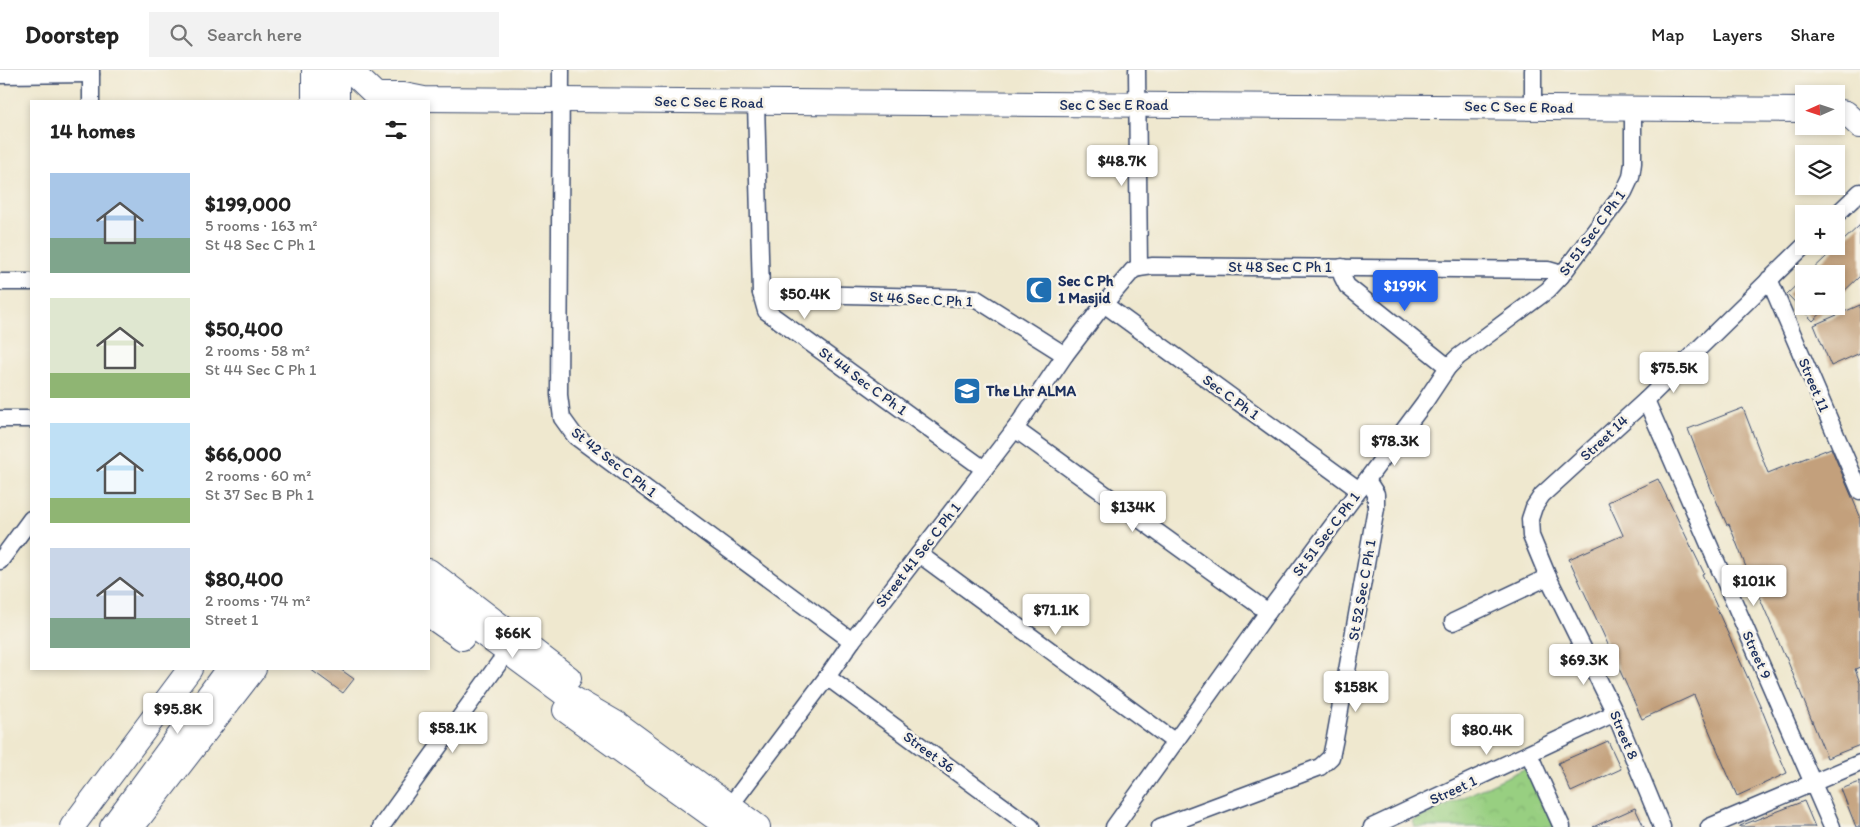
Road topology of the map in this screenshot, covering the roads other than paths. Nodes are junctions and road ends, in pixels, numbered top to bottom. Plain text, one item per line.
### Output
1 (314, 70) edge
2 (561, 70) edge
3 (1137, 70) edge
4 (1533, 70) edge
5 (347, 71) edge
6 (91, 72) edge
7 (0, 75) edge
8 (561, 99) junction
9 (91, 100) edge
10 (314, 100) edge
11 (336, 100) edge
12 (353, 100) edge
13 (421, 100) edge
14 (756, 102) junction
15 (1137, 105) junction
16 (1533, 107) junction
17 (1633, 109) junction
18 (1795, 110) edge
19 (1845, 113) edge
20 (1860, 126) edge
21 (1860, 192) edge
22 (1845, 206) edge
23 (1795, 254) edge
24 (1342, 267) junction
25 (1139, 268) junction
26 (1561, 276) junction
27 (1769, 279) junction
28 (0, 282) edge
29 (30, 282) edge
30 (761, 293) junction
31 (1104, 304) junction
32 (1065, 355) junction
33 (1448, 367) junction
34 (1646, 400) junction
35 (0, 419) edge
36 (30, 419) edge
37 (1015, 429) junction
38 (984, 469) junction
39 (1363, 485) junction
40 (1860, 491) edge
41 (30, 520) edge
42 (1530, 536) joint
43 (918, 554) junction
44 (0, 561) edge
45 (430, 573) edge
46 (1548, 577) junction
47 (430, 595) edge
48 (1268, 612) junction
49 (430, 616) edge
50 (1453, 622) dead end
51 (852, 641) junction
52 (499, 663) junction
53 (189, 670) edge
54 (206, 670) edge
55 (227, 670) edge
56 (253, 670) edge
57 (827, 677) junction
58 (1615, 713) junction
59 (619, 726) junction
60 (1175, 742) junction
61 (1529, 754) junction
62 (1860, 763) edge
63 (1814, 783) junction
64 (729, 817) edge
65 (1401, 821) edge
66 (72, 827) edge
67 (94, 827) edge
68 (112, 827) edge
69 (132, 827) edge
70 (381, 827) edge
71 (758, 827) edge
72 (1032, 827) edge
73 (1114, 827) edge
74 (1160, 827) edge
75 (1372, 827) edge
76 (1562, 827) edge
77 (1662, 827) edge
78 (1709, 827) edge
79 (1832, 827) edge

1 - 10 main road
2 - 8 street, St 42 Sec C Ph 1
3 - 15 street
4 - 16 street
5 - 11 main road
5 - 12 main road
5 - 13 main road, Sec C Sec E Road
6 - 7 street
6 - 9 street
8 - 13 main road, Sec C Sec E Road
8 - 14 main road, Sec C Sec E Road
8 - 51 street, St 42 Sec C Ph 1
14 - 15 main road, Sec C Sec E Road
14 - 30 street, St 44 Sec C Ph 1
15 - 16 main road, Sec C Sec E Road
15 - 25 street
16 - 17 main road, Sec C Sec E Road
17 - 18 main road, Sec C Sec E Road
17 - 26 street, St 51 Sec C Ph 1
19 - 20 main road
21 - 22 street
23 - 27 street, Street 14
24 - 25 street, St 48 Sec C Ph 1
24 - 26 street, St 48 Sec C Ph 1
24 - 33 street
25 - 31 street
26 - 33 street, St 51 Sec C Ph 1
27 - 34 street, Street 14
27 - 40 street, Street 11
28 - 29 street
30 - 32 street, St 46 Sec C Ph 1
30 - 38 street, St 44 Sec C Ph 1
31 - 32 street, Street 41 Sec C Ph 1
31 - 39 street, Sec C Ph 1
32 - 37 street, Street 41 Sec C Ph 1
33 - 39 street, St 51 Sec C Ph 1
34 - 42 street, Street 14
34 - 63 street, Street 9
35 - 36 street
37 - 38 street, Street 41 Sec C Ph 1
37 - 48 street
38 - 43 street, Street 41 Sec C Ph 1
39 - 48 street, St 51 Sec C Ph 1
39 - 74 street, St 52 Sec C Ph 1
41 - 44 street
42 - 46 street, Street 8
43 - 51 street, Street 41 Sec C Ph 1
43 - 60 street
45 - 59 main road
46 - 50 street
46 - 58 street, Street 8
47 - 59 main road
48 - 60 street, St 51 Sec C Ph 1
49 - 52 main road
51 - 57 street, Street 41 Sec C Ph 1
52 - 64 main road
52 - 70 street
53 - 66 main road
54 - 67 main road
55 - 68 main road
56 - 69 main road
57 - 64 street, Street 41 Sec C Ph 1
57 - 72 street, Street 36
58 - 61 street, Street 1
58 - 77 street, Street 8
59 - 64 main road
60 - 73 street, St 51 Sec C Ph 1
61 - 65 street, Street 1
61 - 76 street
62 - 63 street
63 - 78 street
63 - 79 street, Street 9
64 - 71 main road
65 - 75 street, Street 1

